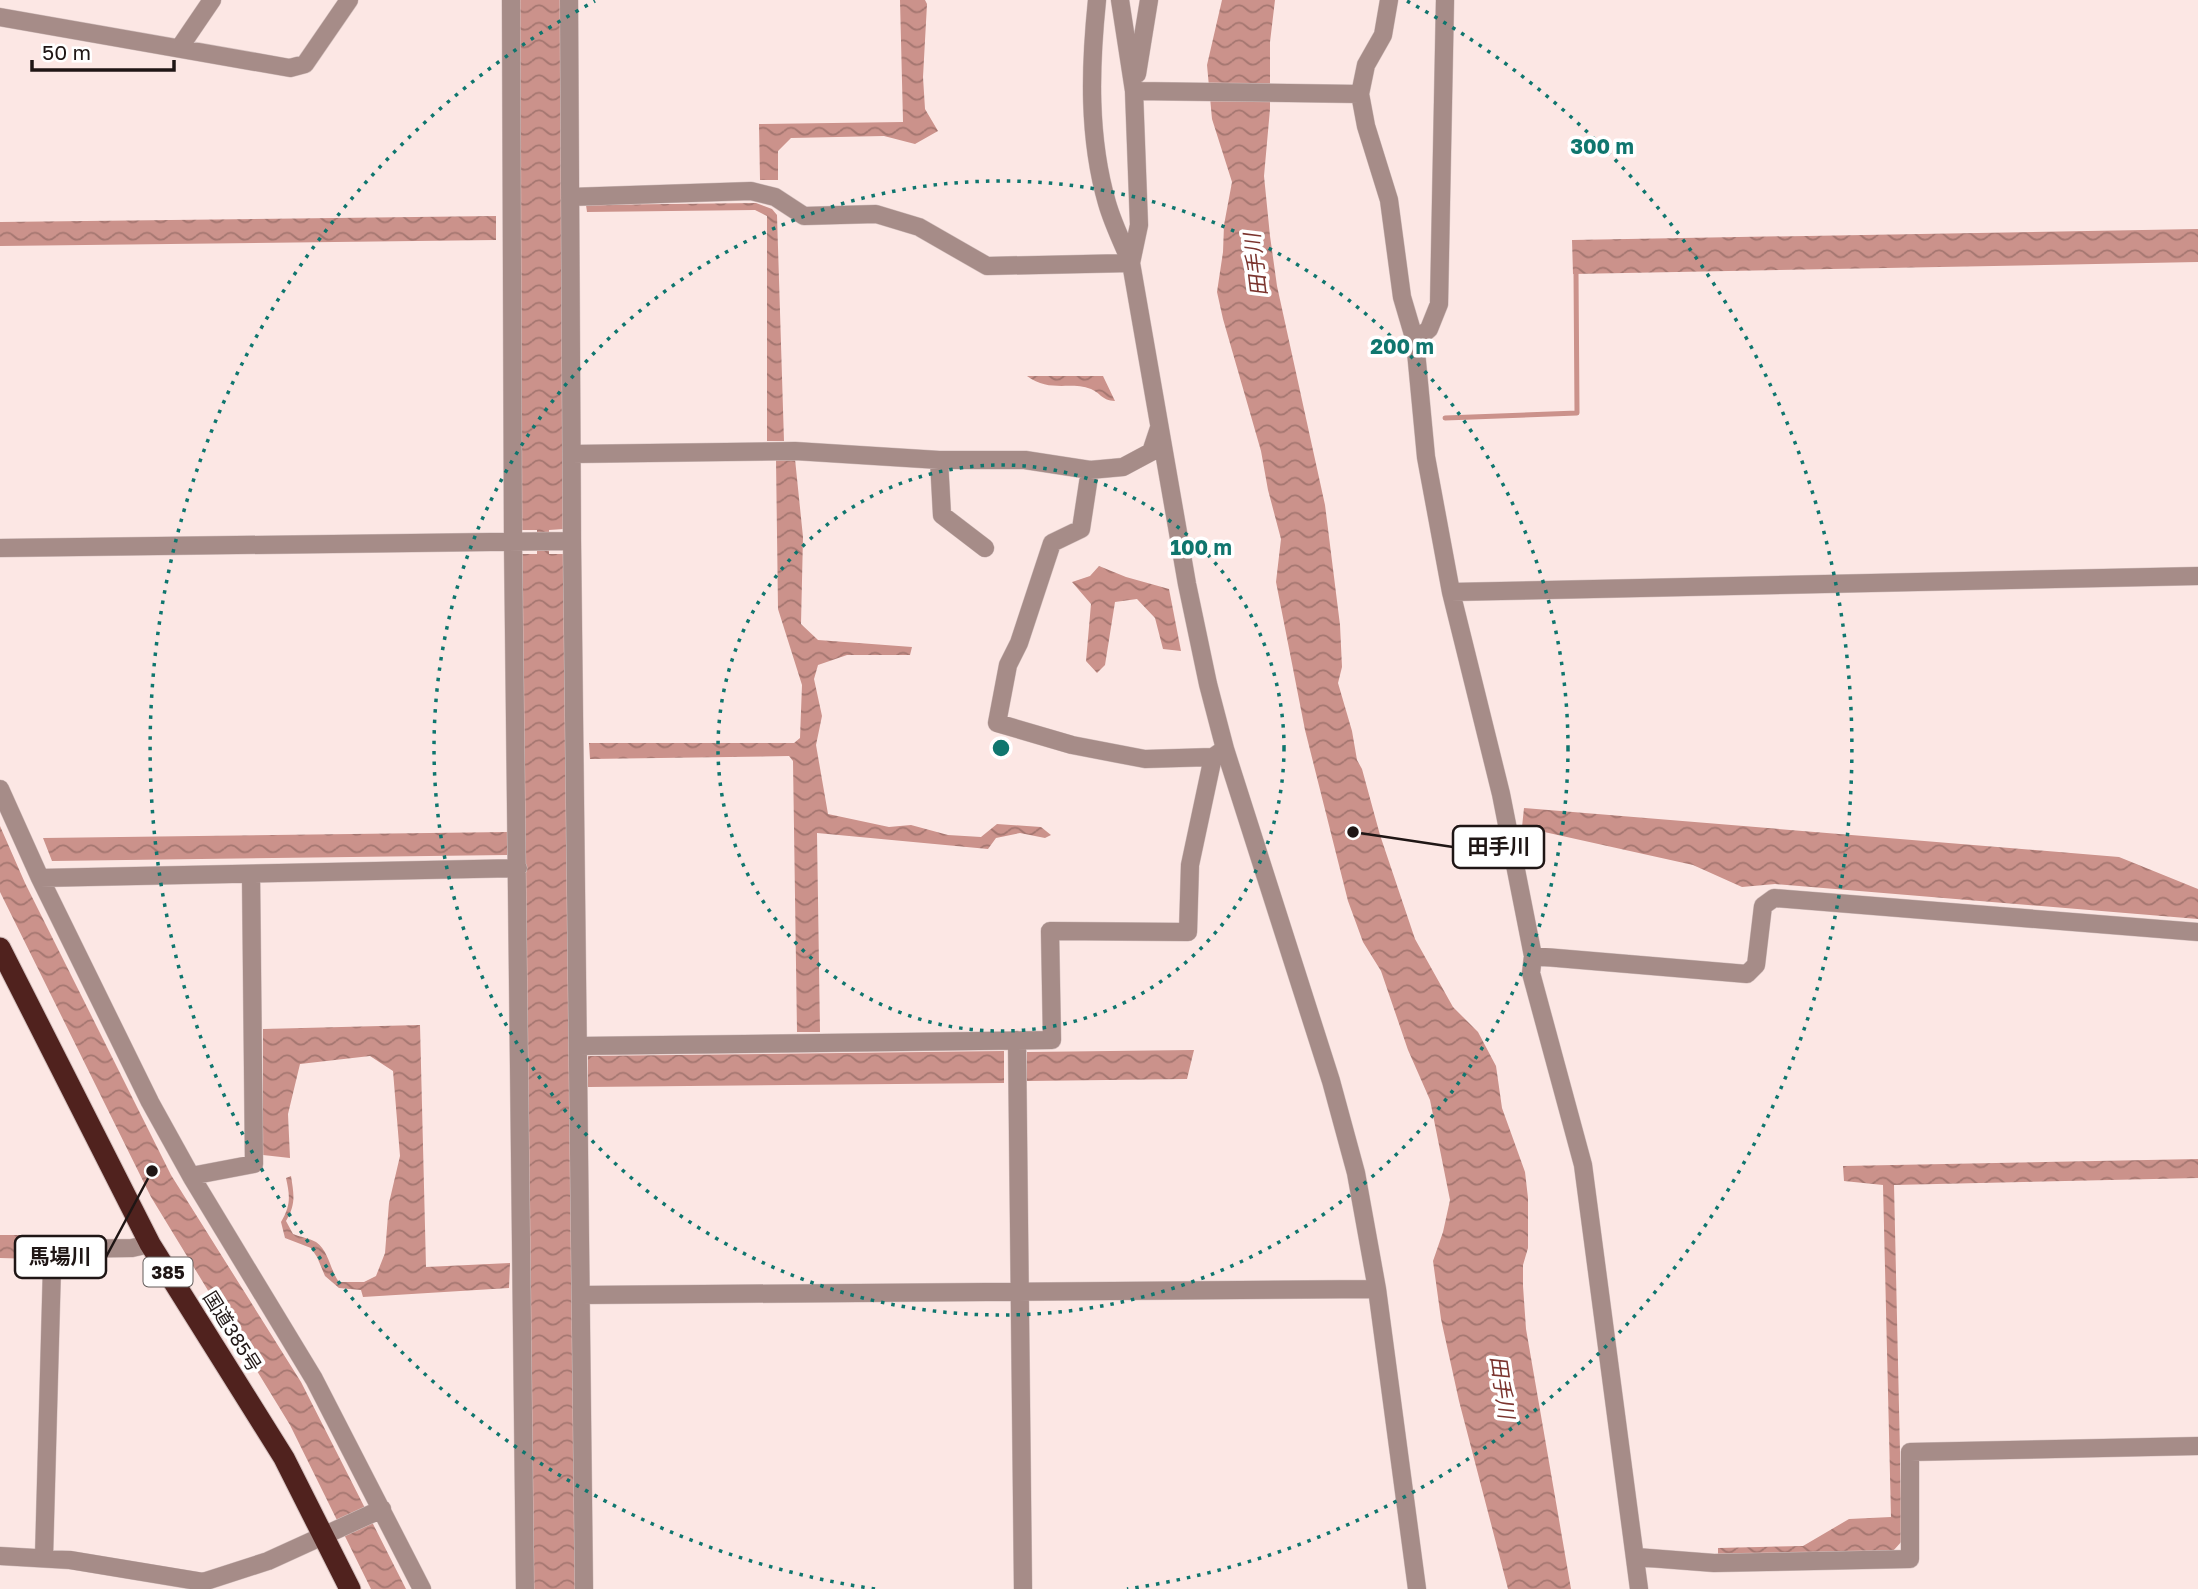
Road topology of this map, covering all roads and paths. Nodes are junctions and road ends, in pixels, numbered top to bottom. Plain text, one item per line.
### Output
1 (212, 0) edge
2 (349, 0) edge
3 (511, 0) edge
4 (569, 0) edge
5 (1097, 0) edge
6 (1120, 0) edge
7 (1149, 0) edge
8 (1389, 0) edge
9 (1445, 0) edge
10 (0, 17) edge
11 (180, 47) junction
12 (1134, 91) junction
13 (1360, 94) junction
14 (570, 197) junction
15 (1131, 263) junction
16 (1415, 341) junction
17 (1161, 424) junction
18 (572, 454) junction
19 (939, 460) junction
20 (1090, 470) junction
21 (563, 541) junction
22 (513, 542) junction
23 (0, 548) edge
24 (985, 548) dead end
25 (2198, 576) edge
26 (1451, 592) junction
27 (1219, 753) junction
28 (0, 789) edge
29 (518, 868) junction
30 (251, 874) junction
31 (40, 878) junction
32 (2198, 932) edge
33 (0, 948) edge
34 (1533, 956) junction
35 (1017, 1040) junction
36 (579, 1046) junction
37 (191, 1176) junction
38 (150, 1244) junction
39 (1377, 1289) junction
40 (1019, 1292) junction
41 (581, 1295) junction
42 (2198, 1446) edge
43 (379, 1511) junction
44 (330, 1533) junction
45 (0, 1556) edge
46 (44, 1556) junction
47 (1636, 1557) junction
48 (178, 1584) edge
49 (350, 1589) edge
50 (422, 1589) edge
51 (525, 1589) edge
52 (584, 1589) edge
53 (1023, 1589) edge
54 (1417, 1589) edge
55 (1639, 1589) edge

1 - 11 street
2 - 11 street
3 - 22 street
4 - 14 street
5 - 15 street
6 - 12 street
7 - 12 street
8 - 13 street
9 - 16 street
10 - 11 street
12 - 13 street
12 - 15 street
13 - 16 street
14 - 15 street
14 - 18 street
15 - 17 street
16 - 26 street
17 - 20 street
17 - 27 street
18 - 19 street
18 - 21 street
19 - 20 street
19 - 24 street
20 - 27 street
21 - 22 street
21 - 36 street
22 - 23 street
22 - 29 street
25 - 26 street
26 - 34 street
27 - 35 street
27 - 39 street
28 - 31 street
29 - 30 street
29 - 51 street
30 - 31 street
30 - 37 street
31 - 37 street
32 - 34 street
33 - 38 highway, 国道385号 / 385
34 - 47 street
35 - 36 street
35 - 40 street
36 - 41 street
37 - 43 street
38 - 44 highway, 国道385号 / 385
38 - 46 street
39 - 40 street
39 - 54 street
40 - 41 street
40 - 53 street
41 - 52 street
42 - 47 street
43 - 44 street
43 - 50 street
44 - 48 street
44 - 49 highway, 国道385号 / 385
45 - 46 street
46 - 48 street
47 - 55 street

